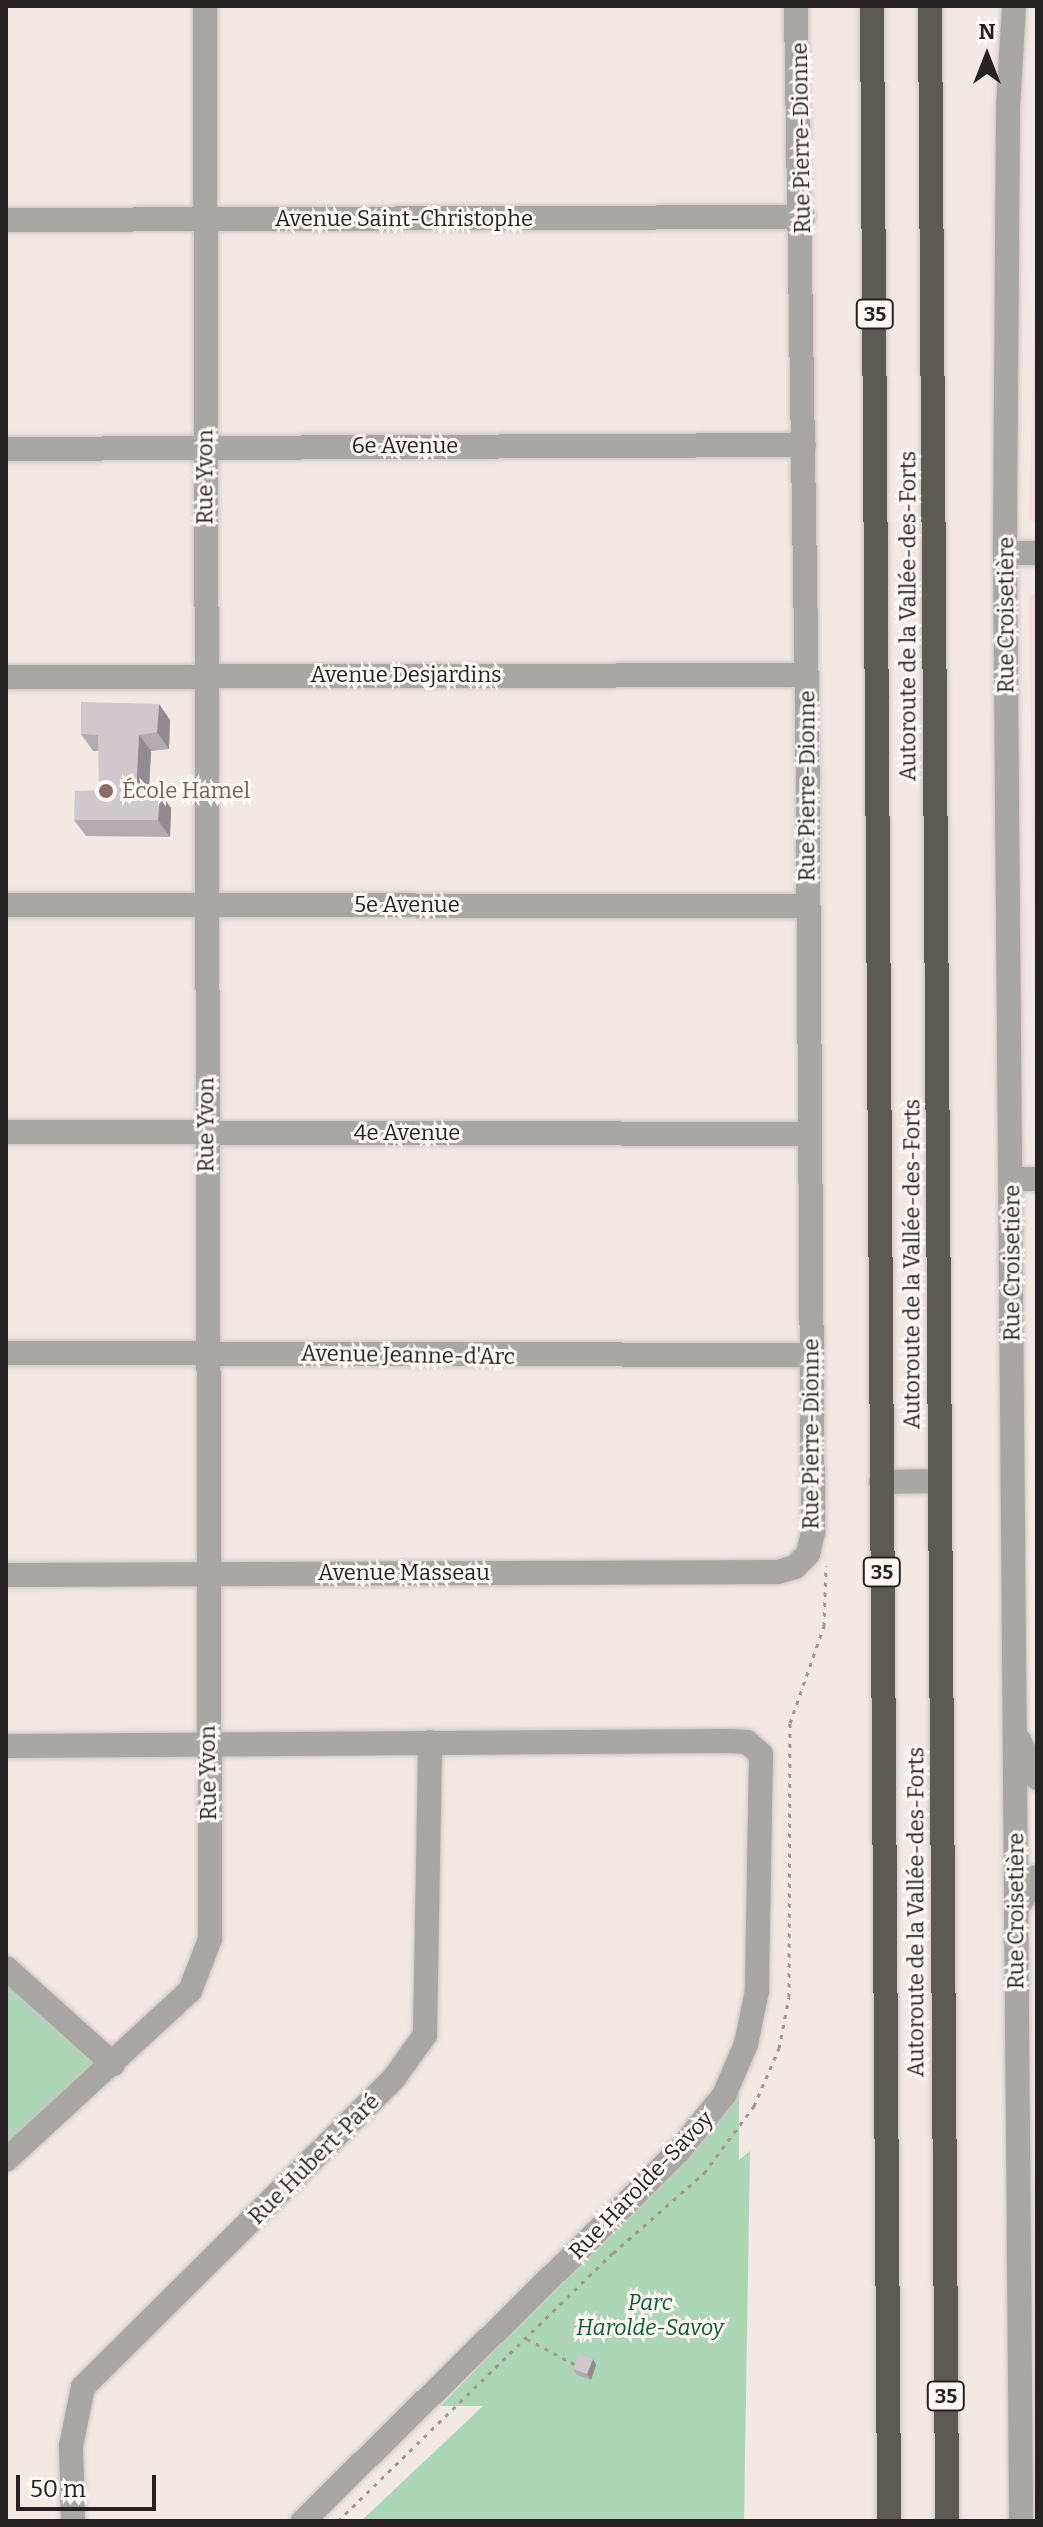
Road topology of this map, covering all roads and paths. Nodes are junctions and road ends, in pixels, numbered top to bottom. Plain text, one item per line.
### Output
1 (205, 6) edge
2 (796, 6) edge
3 (872, 6) edge
4 (930, 6) edge
5 (1014, 6) edge
6 (803, 217) junction
7 (6, 220) edge
8 (202, 220) junction
9 (804, 445) junction
10 (205, 446) junction
11 (6, 449) edge
12 (1005, 553) junction
13 (1037, 553) edge
14 (206, 675) junction
15 (806, 675) junction
16 (6, 677) edge
17 (206, 904) junction
18 (6, 905) edge
19 (808, 906) junction
20 (206, 1131) junction
21 (6, 1132) edge
22 (809, 1134) junction
23 (1011, 1179) junction
24 (1037, 1179) edge
25 (206, 1351) junction
26 (6, 1353) edge
27 (811, 1355) junction
28 (939, 1481) junction
29 (881, 1482) junction
30 (807, 1568) junction
31 (207, 1573) junction
32 (6, 1575) edge
33 (1015, 1732) junction
34 (430, 1742) junction
35 (768, 1743) junction
36 (207, 1744) junction
37 (6, 1746) edge
38 (1037, 1778) edge
39 (1037, 1877) edge
40 (1016, 1910) junction
41 (6, 1968) edge
42 (1027, 1994) edge
43 (113, 2064) junction
44 (6, 2160) edge
45 (1028, 2204) edge
46 (526, 2338) dead end
47 (580, 2367) edge
48 (73, 2521) edge
49 (303, 2521) edge
50 (889, 2521) edge
51 (947, 2521) edge
52 (1021, 2521) edge

1 - 8 street, Rue Yvon
2 - 6 street, Rue Pierre-Dionne
3 - 29 highway, Autoroute de la Vallée-des-Forts / 35
4 - 28 highway, Autoroute de la Vallée-des-Forts / 35
5 - 12 street, Rue Croisetière
6 - 8 street, Avenue Saint-Christophe
6 - 9 street, Rue Pierre-Dionne
7 - 8 street, Avenue Saint-Christophe
8 - 10 street, Rue Yvon
9 - 10 street, 6e Avenue
9 - 15 street, Rue Pierre-Dionne
10 - 11 street, 6e Avenue
10 - 14 street, Rue Yvon
12 - 13 street
12 - 23 street, Rue Croisetière
14 - 15 street, Avenue Desjardins
14 - 16 street, Avenue Desjardins
14 - 17 street, Rue Yvon
15 - 19 street, Rue Pierre-Dionne
17 - 18 street, 5e Avenue
17 - 19 street, 5e Avenue
17 - 20 street, Rue Yvon
19 - 22 street, Rue Pierre-Dionne
20 - 21 street, 4e Avenue
20 - 22 street, 4e Avenue
20 - 25 street, Rue Yvon
22 - 27 street, Rue Pierre-Dionne
23 - 24 street
23 - 33 street, Rue Croisetière
25 - 26 street, Avenue Jeanne-d'Arc
25 - 27 street, Avenue Jeanne-d'Arc
25 - 31 street, Rue Yvon
27 - 30 street, Rue Pierre-Dionne
28 - 29 street
28 - 51 highway, Autoroute de la Vallée-des-Forts / 35
29 - 50 highway, Autoroute de la Vallée-des-Forts / 35
30 - 31 street, Avenue Masseau
30 - 35 path
31 - 32 street, Avenue Masseau
31 - 36 street, Rue Yvon
33 - 38 street
33 - 40 street, Rue Croisetière
34 - 35 street
34 - 36 street
34 - 48 street, Rue Hubert-Paré
35 - 49 street, Rue Harolde-Savoy
36 - 37 street
36 - 43 street, Rue Yvon
39 - 40 street
40 - 42 street, Rue Croisetière
41 - 43 street
42 - 45 street, Rue Croisetière
43 - 44 street, Rue Yvon
45 - 52 street, Rue Croisetière
46 - 47 path

